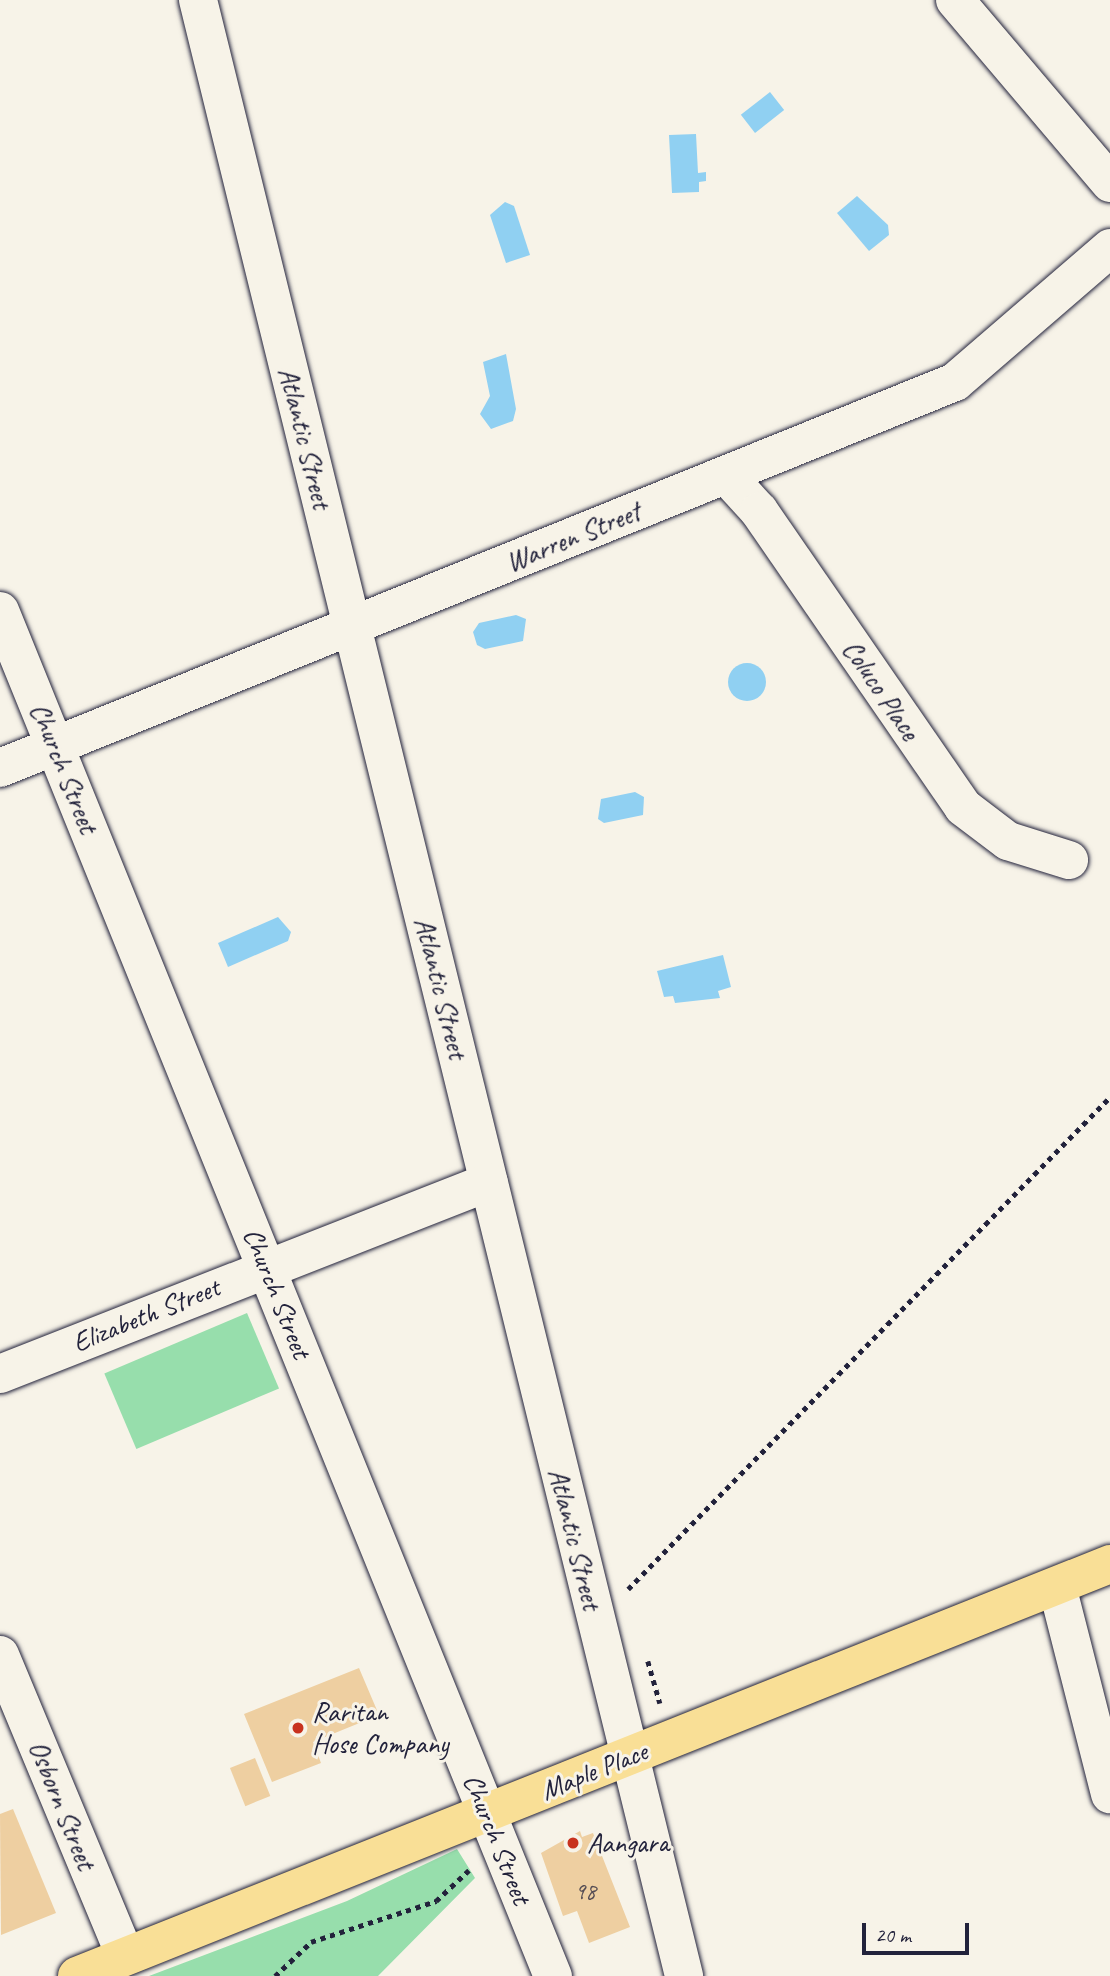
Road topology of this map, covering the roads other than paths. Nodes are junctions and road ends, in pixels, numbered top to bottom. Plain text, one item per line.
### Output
1 (198, 0) edge
2 (955, 0) edge
3 (1110, 183) edge
4 (1110, 248) edge
5 (727, 476) junction
6 (0, 611) edge
7 (351, 625) junction
8 (55, 746) junction
9 (0, 768) edge
10 (1069, 860) dead end
11 (489, 1182) junction
12 (266, 1266) junction
13 (0, 1374) edge
14 (1110, 1564) edge
15 (1057, 1586) junction
16 (0, 1654) edge
17 (629, 1757) junction
18 (1110, 1794) edge
19 (486, 1815) junction
20 (125, 1955) junction
21 (77, 1976) edge
22 (553, 1976) edge
23 (684, 1976) edge

1 - 7 street, Atlantic Street
2 - 3 street
4 - 5 street, Warren Street
5 - 7 street, Warren Street
5 - 10 street, Coluco Place
6 - 8 street, Church Street
7 - 8 street, Warren Street
7 - 11 street, Atlantic Street
8 - 9 street, Warren Street
8 - 12 street, Church Street
11 - 12 street, Elizabeth Street
11 - 17 street, Atlantic Street
12 - 13 street, Elizabeth Street
12 - 19 street, Church Street
14 - 15 main road, Maple Place
15 - 17 main road, Maple Place
15 - 18 street
16 - 20 street, Osborn Street
17 - 19 main road, Maple Place
17 - 23 street, Atlantic Street
19 - 20 main road, Maple Place
19 - 22 street, Church Street
20 - 21 main road, Maple Place

